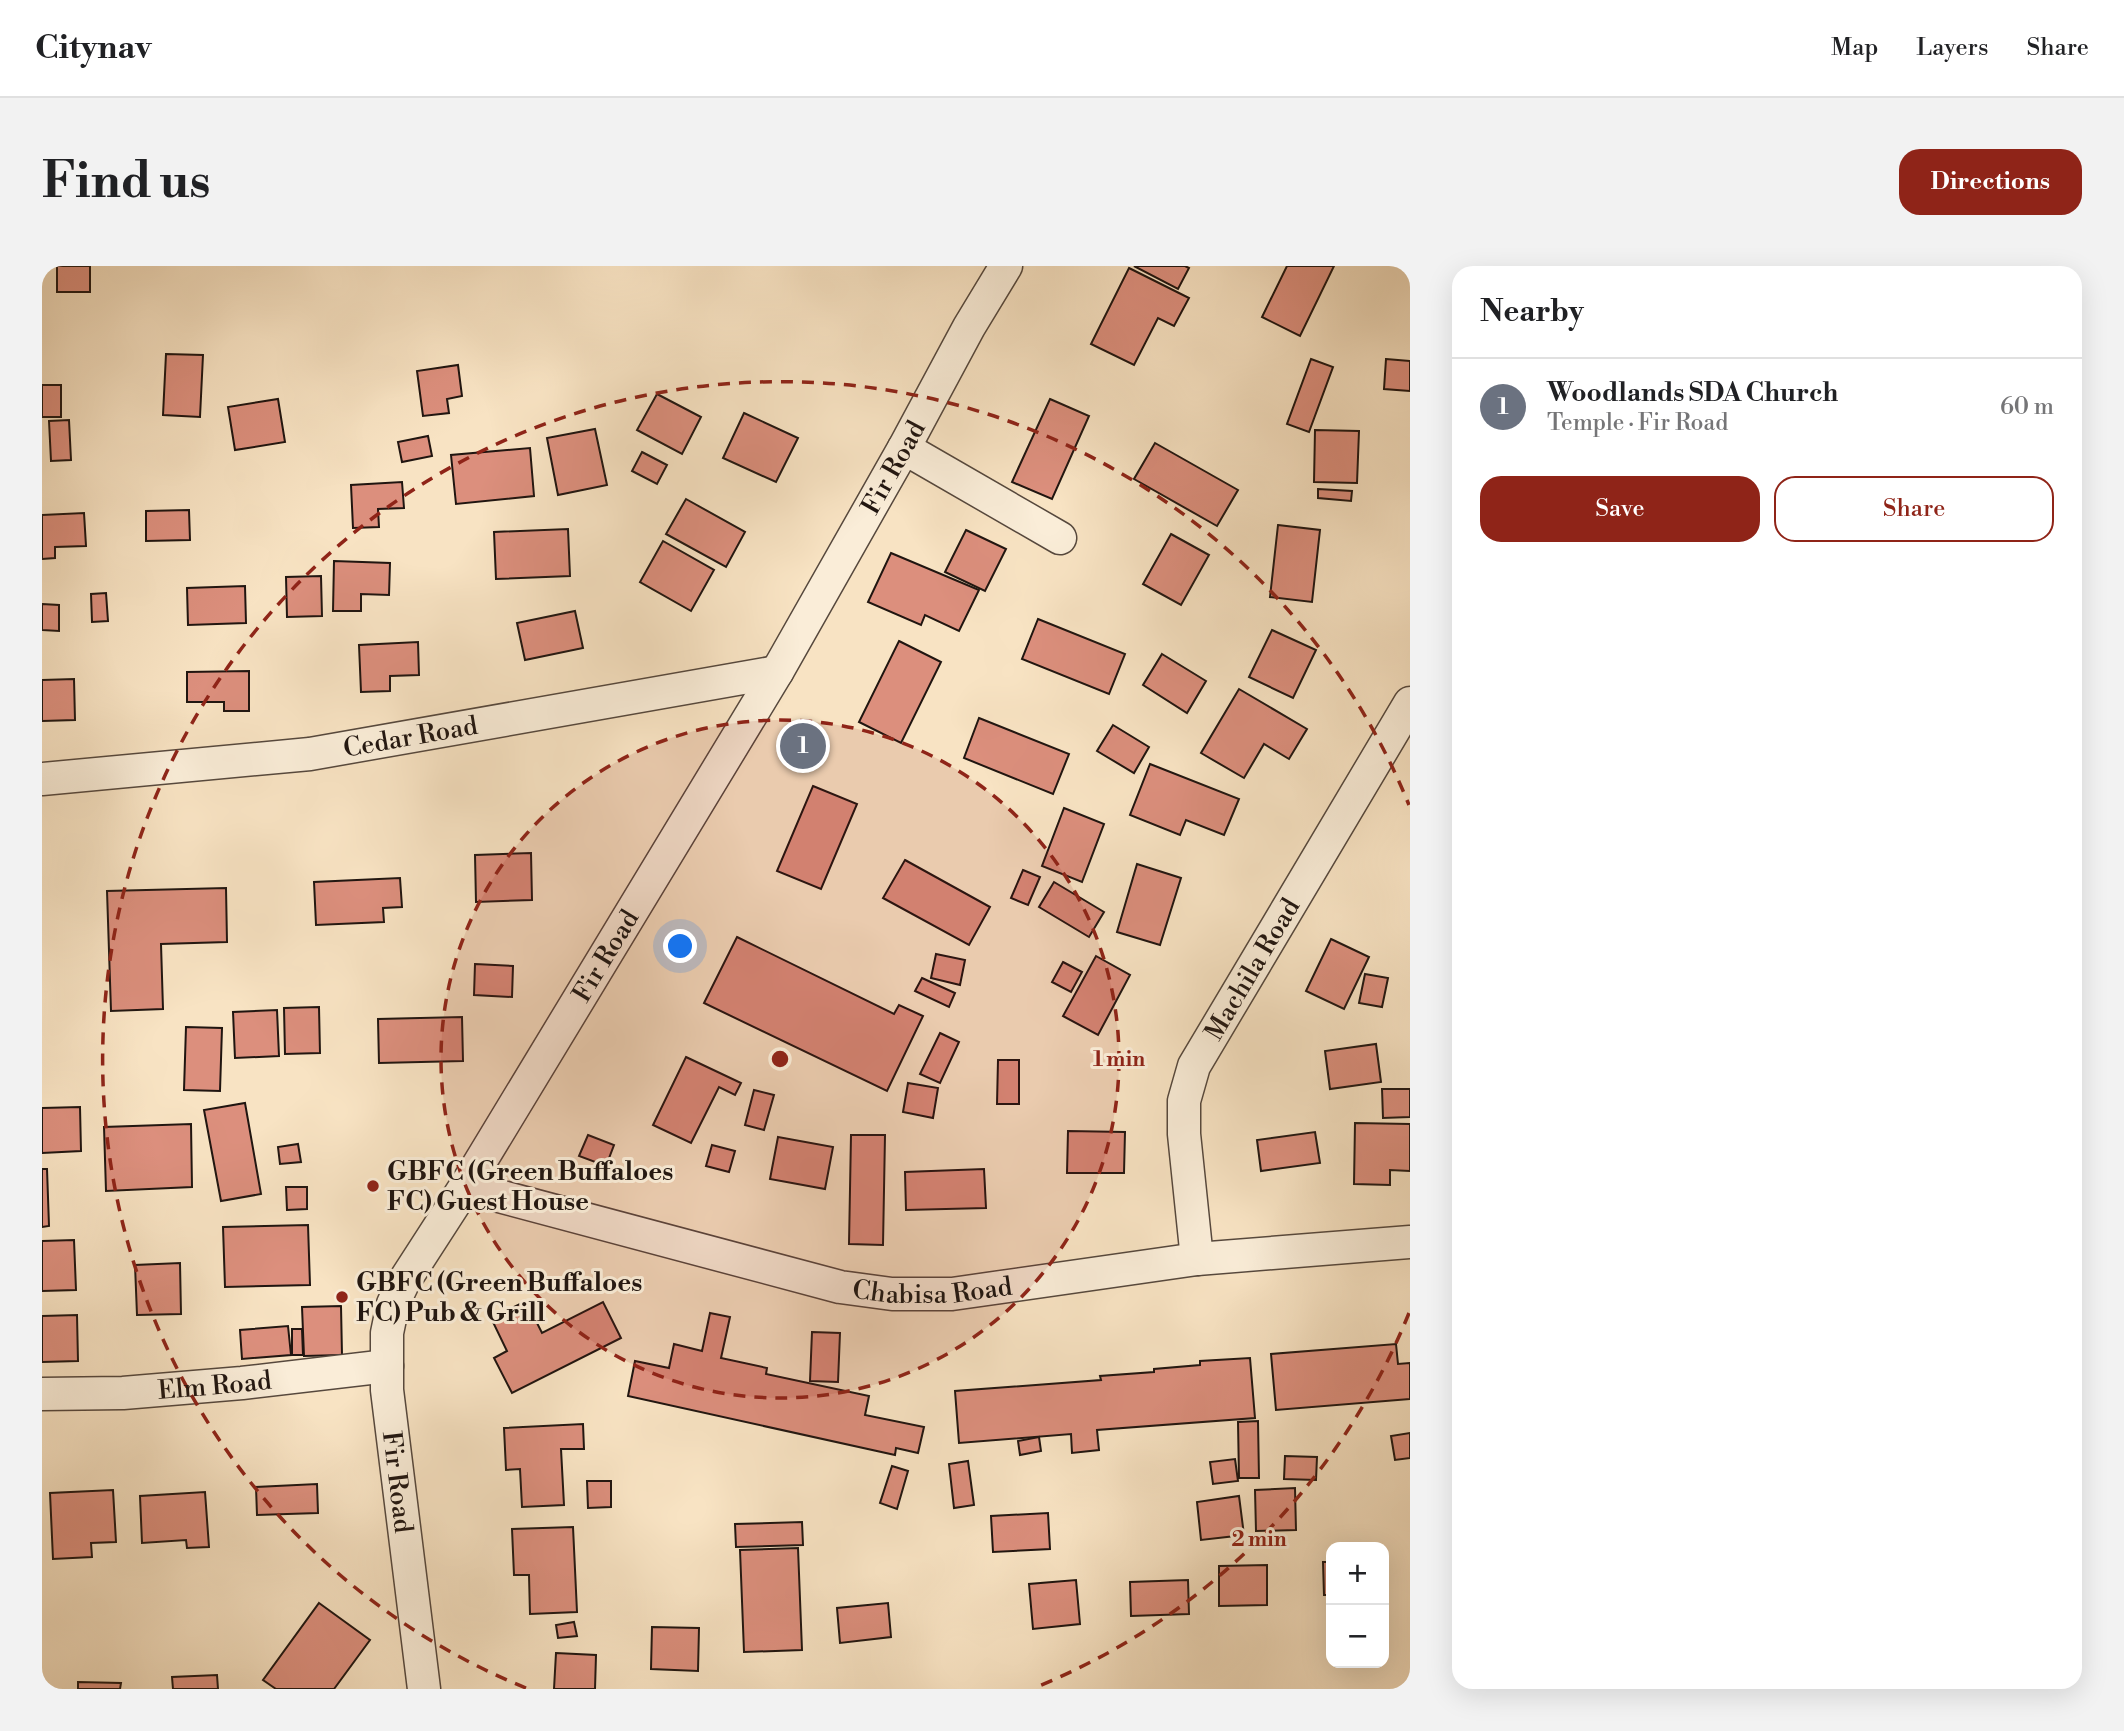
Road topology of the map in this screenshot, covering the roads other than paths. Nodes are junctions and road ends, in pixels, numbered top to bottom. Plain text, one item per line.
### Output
1 (1006, 266) edge
2 (904, 448) junction
3 (1060, 538) dead end
4 (777, 672) junction
5 (1410, 703) edge
6 (42, 779) edge
7 (465, 1187) junction
8 (1410, 1242) edge
9 (1197, 1259) junction
10 (387, 1366) junction
11 (42, 1394) edge
12 (424, 1689) edge

1 - 2 street, Fir Road
2 - 3 street
2 - 4 street, Fir Road
4 - 6 street, Cedar Road
4 - 7 street, Fir Road
5 - 9 street, Machila Road
7 - 9 street, Chabisa Road
7 - 10 street, Fir Road
8 - 9 street, Chabisa Road
10 - 11 street, Elm Road
10 - 12 street, Fir Road

